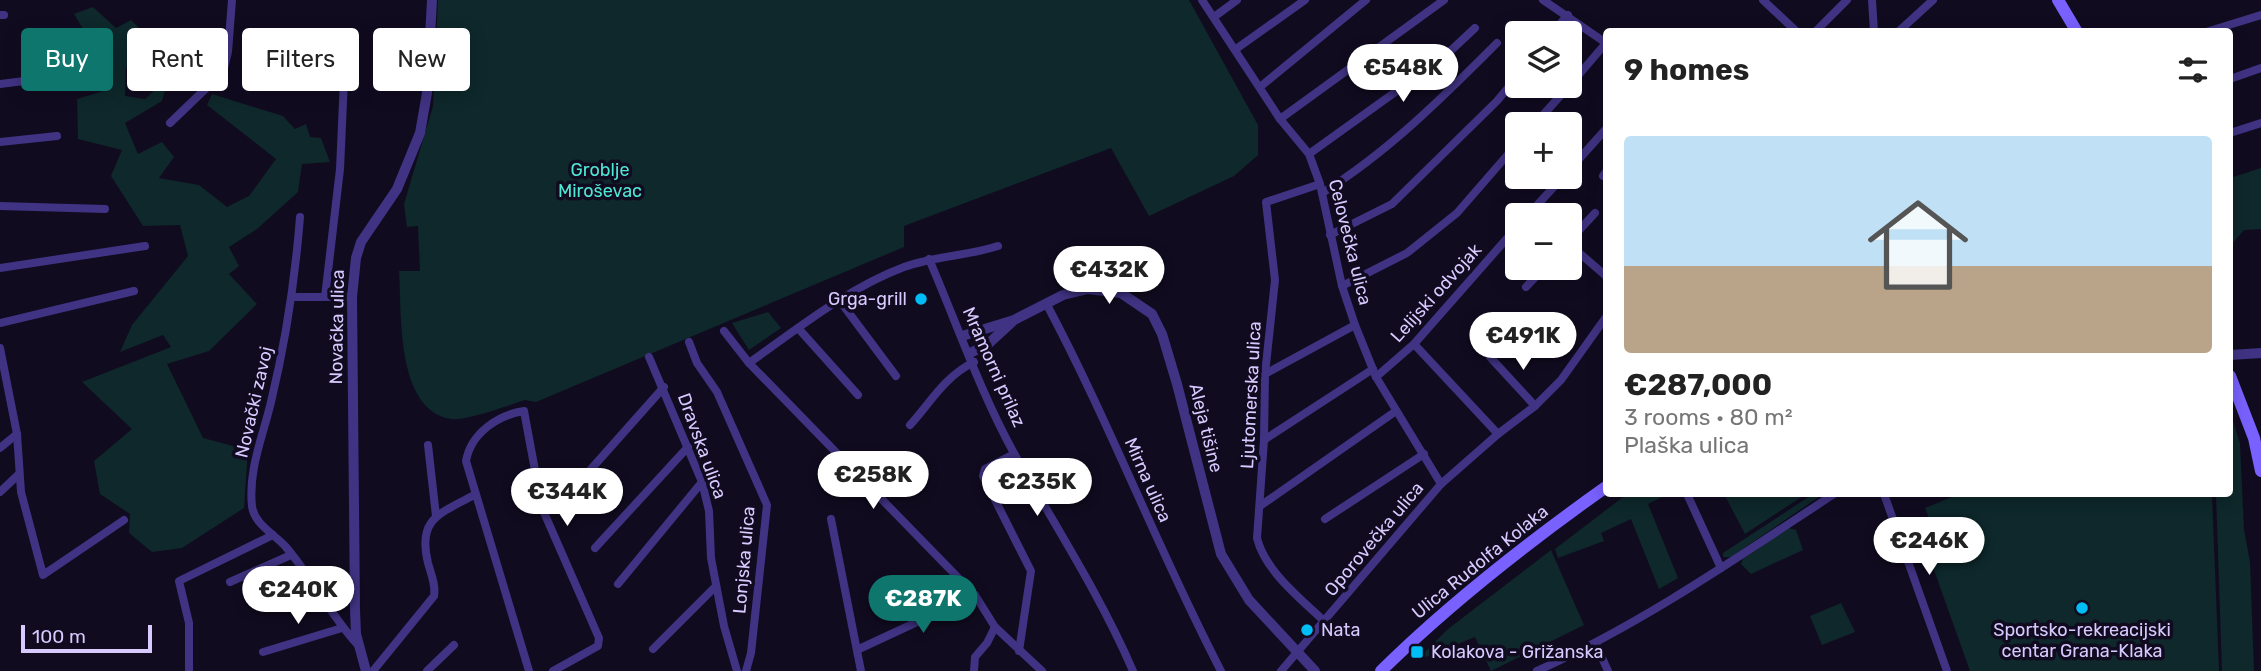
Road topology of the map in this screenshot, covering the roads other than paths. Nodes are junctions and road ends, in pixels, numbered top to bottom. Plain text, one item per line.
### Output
1 (232, 0) edge
2 (432, 0) edge
3 (1202, 0) edge
4 (1237, 0) edge
5 (1305, 0) edge
6 (1366, 0) edge
7 (1444, 0) edge
8 (1543, 0) edge
9 (1763, 0) edge
10 (1847, 0) edge
11 (1872, 0) edge
12 (1933, 0) edge
13 (2058, 0) edge
14 (1567, 15) junction
15 (2261, 15) edge
16 (1214, 17) junction
17 (1562, 21) edge
18 (1475, 27) dead end
19 (1793, 28) edge
20 (1819, 28) edge
21 (1874, 28) edge
22 (1902, 28) edge
23 (2075, 28) edge
24 (2219, 28) edge
25 (1603, 41) edge
26 (1497, 43) dead end
27 (1603, 46) edge
28 (1236, 49) junction
29 (2261, 68) edge
30 (1582, 70) edge
31 (2233, 78) edge
32 (21, 81) edge
33 (0, 84) edge
34 (1260, 87) junction
35 (343, 91) edge
36 (1505, 91) edge
37 (1558, 98) edge
38 (1545, 112) edge
39 (1280, 119) junction
40 (170, 123) dead end
41 (2261, 123) edge
42 (1603, 132) edge
43 (2233, 132) edge
44 (57, 136) dead end
45 (0, 142) edge
46 (1309, 154) junction
47 (1582, 156) edge
48 (1505, 158) edge
49 (1321, 189) junction
50 (1552, 189) edge
51 (1539, 203) edge
52 (0, 206) edge
53 (105, 209) dead end
54 (1595, 213) dead end
55 (300, 217) dead end
56 (1582, 228) edge
57 (1330, 235) junction
58 (1505, 241) edge
59 (145, 246) dead end
60 (998, 246) dead end
61 (1582, 253) edge
62 (929, 259) junction
63 (0, 268) edge
64 (1603, 273) edge
65 (1533, 280) edge
66 (1342, 286) junction
67 (1526, 287) dead end
68 (134, 291) dead end
69 (325, 297) junction
70 (352, 297) junction
71 (293, 298) junction
72 (840, 301) junction
73 (1046, 303) junction
74 (1014, 320) junction
75 (1603, 321) edge
76 (0, 323) edge
77 (1355, 325) junction
78 (798, 328) junction
79 (724, 331) dead end
80 (962, 336) junction
81 (689, 342) dead end
82 (1414, 344) junction
83 (0, 348) edge
84 (2261, 353) edge
85 (2233, 355) edge
86 (1490, 357) dead end
87 (649, 358) dead end
88 (972, 358) junction
89 (749, 363) junction
90 (2, 368) edge
91 (1375, 373) junction
92 (1265, 374) junction
93 (896, 376) dead end
94 (2233, 384) edge
95 (664, 387) junction
96 (858, 395) dead end
97 (1535, 406) junction
98 (1396, 411) junction
99 (910, 425) dead end
100 (17, 434) junction
101 (1498, 434) junction
102 (1264, 440) junction
103 (428, 445) dead end
104 (688, 447) junction
105 (0, 448) edge
106 (1014, 453) junction
107 (1424, 454) junction
108 (2261, 471) edge
109 (19, 474) junction
110 (702, 482) junction
111 (1441, 484) junction
112 (576, 486) dead end
113 (1603, 489) edge
114 (0, 492) edge
115 (474, 495) junction
116 (1688, 497) edge
117 (1829, 497) edge
118 (1885, 497) edge
119 (1260, 506) junction
120 (436, 516) junction
121 (831, 519) dead end
122 (1325, 519) dead end
123 (124, 520) dead end
124 (273, 535) junction
125 (595, 548) dead end
126 (291, 555) junction
127 (1721, 568) junction
128 (230, 582) dead end
129 (618, 584) dead end
130 (716, 586) junction
131 (975, 595) junction
132 (1324, 621) junction
133 (995, 627) junction
134 (342, 628) junction
135 (1596, 644) junction
136 (358, 645) junction
137 (454, 645) dead end
138 (653, 649) dead end
139 (859, 649) junction
140 (1019, 651) junction
141 (263, 652) dead end
142 (1298, 652) junction
143 (189, 671) edge
144 (366, 671) edge
145 (373, 671) edge
146 (427, 671) edge
147 (529, 671) edge
148 (553, 671) edge
149 (737, 671) edge
150 (746, 671) edge
151 (861, 671) edge
152 (974, 671) edge
153 (1042, 671) edge
154 (1133, 671) edge
155 (1221, 671) edge
156 (1281, 671) edge
157 (1315, 671) edge
158 (1381, 671) edge
159 (1537, 671) edge
160 (1608, 671) edge
161 (1947, 671) edge

1 - 40 street
2 - 70 street, Novačka ulica
3 - 16 street, Celovečka ulica
4 - 16 street
5 - 28 street
6 - 34 street
7 - 39 street
8 - 14 street
9 - 19 street
10 - 20 street
11 - 21 street
12 - 22 street
13 - 23 main road
14 - 17 street
14 - 25 street
15 - 24 street
16 - 28 street, Celovečka ulica
18 - 46 street
26 - 49 street
27 - 30 street
28 - 34 street, Celovečka ulica
29 - 31 street
32 - 33 street
34 - 39 street, Celovečka ulica
35 - 69 street
36 - 57 street
37 - 38 street
39 - 46 street, Celovečka ulica
41 - 43 street
42 - 47 street
44 - 45 street
46 - 49 street, Celovečka ulica
48 - 66 street
49 - 57 street, Celovečka ulica
49 - 92 street, Ljutomerska ulica
50 - 51 street
52 - 53 street
54 - 56 street
55 - 71 street, Novački zavoj
57 - 66 street, Celovečka ulica
58 - 82 street, Lelijski odvojak
59 - 63 street
60 - 62 street
61 - 64 street
62 - 72 street
62 - 80 street, Mramorni prilaz
65 - 67 street
66 - 77 street, Celovečka ulica
68 - 76 street
69 - 70 street
69 - 71 street
70 - 136 street, Novačka ulica
71 - 124 street, Novački zavoj
72 - 78 street
72 - 93 street
73 - 74 street, Aleja tišine
73 - 142 street, Aleja tišine
73 - 155 street, Mirna ulica
74 - 80 street, Aleja tišine
74 - 88 street, Aleja tišine
75 - 97 street, Oporovečka ulica
77 - 91 street, Celovečka ulica
77 - 92 street
78 - 89 street
78 - 96 street
79 - 89 street
80 - 88 street, Mramorni prilaz
81 - 150 street, Lonjska ulica
82 - 91 street, Lelijski odvojak
82 - 101 street
83 - 90 street
84 - 85 street
86 - 97 street
87 - 95 street, Dravska ulica
88 - 99 street
88 - 106 street, Mramorni prilaz
89 - 131 street
90 - 100 street
91 - 98 street, Celovečka ulica
91 - 102 street, Lelijski odvojak
92 - 102 street, Ljutomerska ulica
94 - 108 main road
95 - 104 street, Dravska ulica
95 - 112 street
97 - 101 street, Oporovečka ulica
98 - 107 street, Celovečka ulica
98 - 119 street
100 - 105 street
100 - 109 street
101 - 111 street, Oporovečka ulica
102 - 119 street, Ljutomerska ulica
103 - 120 street
104 - 110 street, Dravska ulica
104 - 125 street
106 - 140 street
106 - 154 street, Mramorni prilaz
107 - 111 street, Celovečka ulica
107 - 122 street
109 - 114 street
109 - 123 street
110 - 129 street
110 - 130 street, Dravska ulica
111 - 132 street, Oporovečka ulica
113 - 158 main road, Ulica Rudolfa Kolaka
115 - 120 street
115 - 147 street
115 - 148 street
116 - 127 street
117 - 127 street
118 - 161 street
119 - 132 street, Ljutomerska ulica
120 - 145 street
121 - 139 street
124 - 126 street, Novački zavoj
124 - 143 street
126 - 128 street
126 - 134 street, Novački zavoj
127 - 135 street
130 - 138 street
130 - 149 street, Dravska ulica
131 - 133 street
131 - 139 street
132 - 142 street, Oporovečka ulica
133 - 140 street
133 - 152 street
134 - 136 street, Novački zavoj
134 - 141 street
135 - 159 street
135 - 160 street
136 - 144 street, Novačka ulica
137 - 146 street
139 - 151 street
140 - 153 street
142 - 156 street, Oporovečka ulica
142 - 157 street, Aleja tišine

